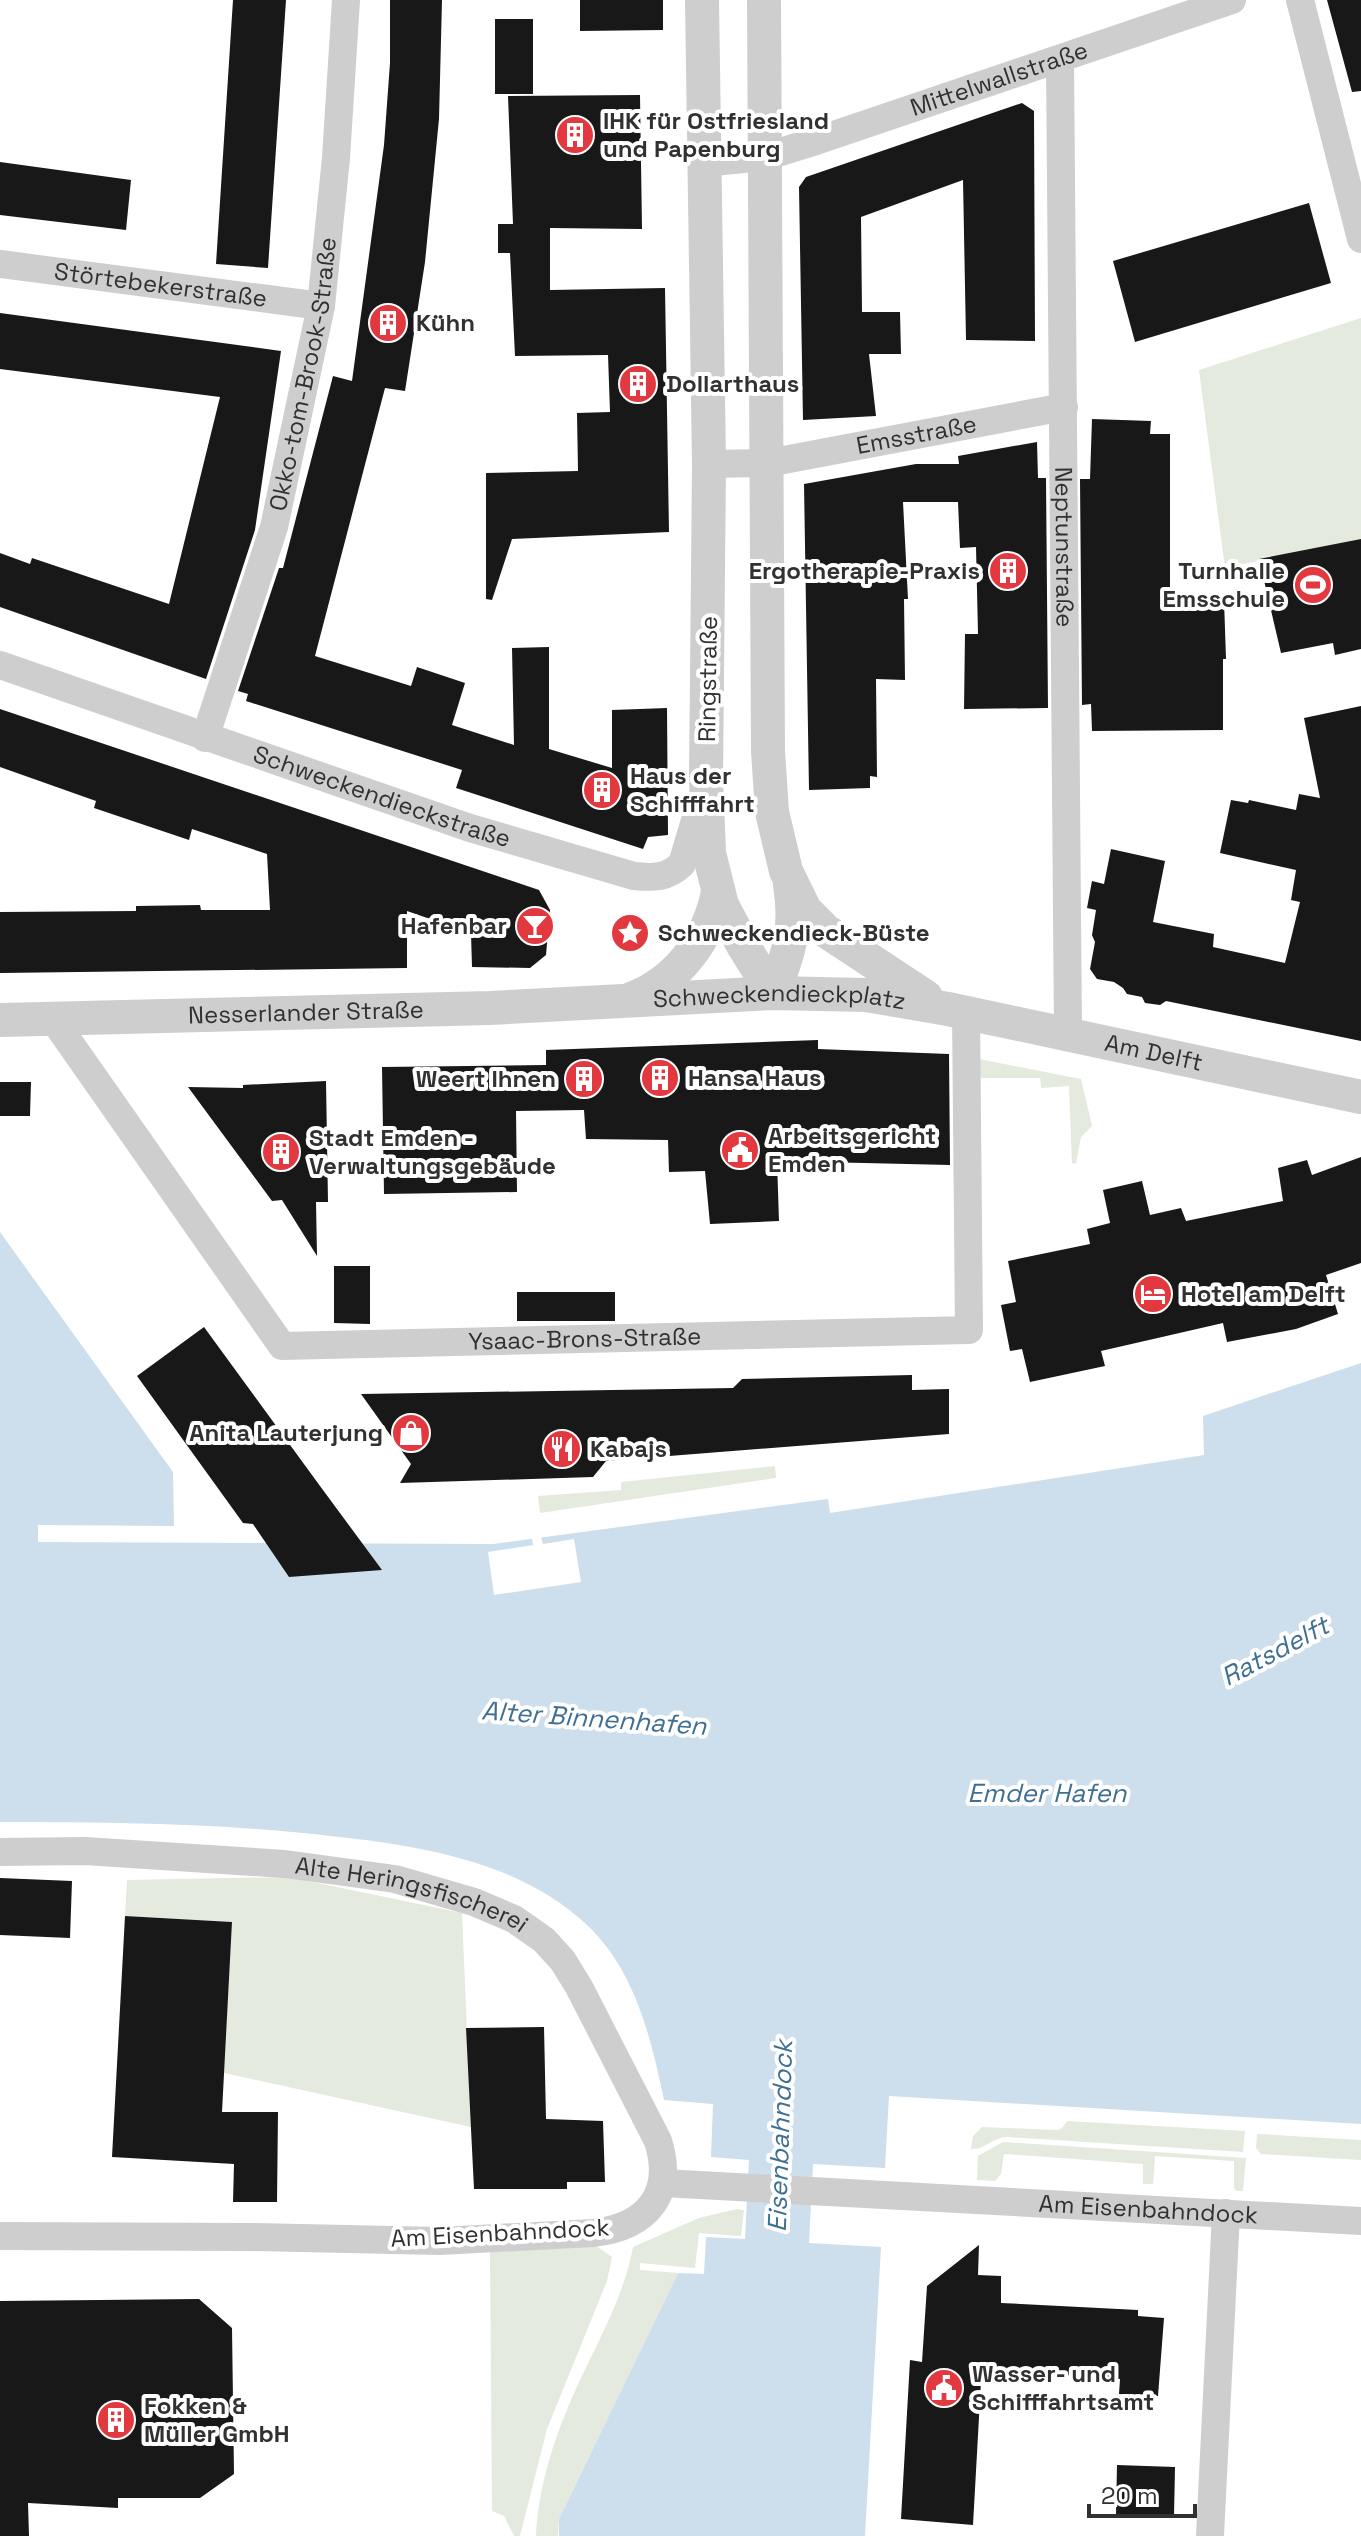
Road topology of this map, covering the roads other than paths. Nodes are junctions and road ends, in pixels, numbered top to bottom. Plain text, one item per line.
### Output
1 (346, 0) edge
2 (702, 0) edge
3 (764, 0) edge
4 (1232, 0) edge
5 (1300, 0) edge
6 (1060, 59) junction
7 (764, 157) junction
8 (704, 163) junction
9 (1361, 239) edge
10 (0, 264) edge
11 (321, 306) junction
12 (1064, 407) junction
13 (768, 463) junction
14 (709, 464) junction
15 (0, 665) edge
16 (205, 738) junction
17 (706, 779) junction
18 (790, 884) junction
19 (718, 892) junction
20 (773, 993) junction
21 (611, 1004) junction
22 (957, 1011) junction
23 (53, 1019) junction
24 (0, 1020) edge
25 (1068, 1035) junction
26 (1361, 1097) edge
27 (0, 1852) edge
28 (663, 2183) junction
29 (1226, 2213) junction
30 (1361, 2221) edge
31 (0, 2236) edge
32 (1210, 2536) edge

1 - 11 street, Okko-tom-Brook-Straße
2 - 8 street, Ringstraße
3 - 7 street
4 - 6 street, Mittelwallstraße
5 - 9 street
6 - 7 street, Mittelwallstraße
6 - 12 street, Neptunstraße
7 - 8 street
7 - 13 street
8 - 14 street, Ringstraße
10 - 11 street, Störtebekerstraße
11 - 16 street, Okko-tom-Brook-Straße
12 - 13 street, Emsstraße
12 - 25 street, Neptunstraße
13 - 14 street
13 - 18 street
14 - 17 street, Ringstraße
15 - 16 street, Schweckendieckstraße
16 - 17 street, Schweckendieckstraße
17 - 19 street, Ringstraße
18 - 20 street
18 - 22 street
19 - 20 street, Ringstraße
19 - 21 street
20 - 21 street, Schweckendieckplatz
20 - 22 street, Schweckendieckplatz
21 - 23 street, Nesserlander Straße
22 - 23 street, Ysaac-Brons-Straße
22 - 25 street, Am Delft
23 - 24 street, Nesserlander Straße
25 - 26 street, Am Delft
27 - 28 street, Alte Heringsfischerei
28 - 29 street, Am Eisenbahndock
28 - 31 street, Am Eisenbahndock
29 - 30 street, Am Eisenbahndock
29 - 32 street

